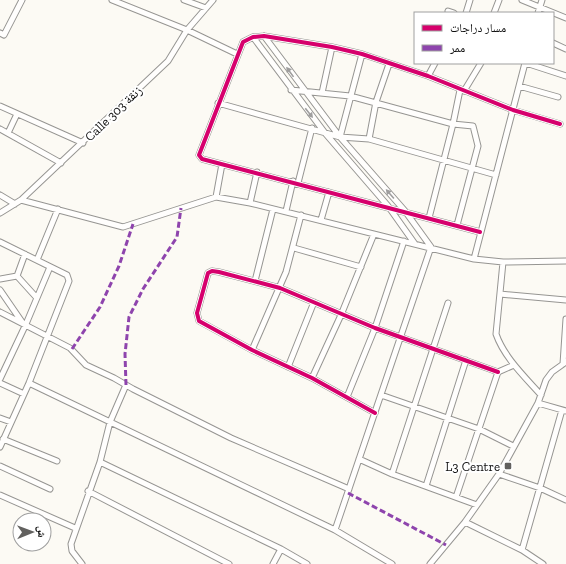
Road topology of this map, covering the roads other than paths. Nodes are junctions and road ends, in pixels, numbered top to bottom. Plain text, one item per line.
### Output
1 (20, 0) edge
2 (112, 0) edge
3 (184, 0) edge
4 (213, 0) edge
5 (470, 0) edge
6 (499, 0) edge
7 (522, 0) edge
8 (542, 0) edge
9 (206, 8) junction
10 (539, 10) edge
11 (448, 11) dead end
12 (451, 12) edge
13 (466, 12) edge
14 (494, 12) edge
15 (554, 14) edge
16 (566, 18) edge
17 (187, 30) junction
18 (0, 33) edge
19 (264, 36) junction
20 (253, 37) junction
21 (554, 43) edge
22 (332, 47) junction
23 (566, 49) edge
24 (237, 54) junction
25 (362, 54) junction
26 (389, 64) junction
27 (434, 64) edge
28 (480, 64) edge
29 (526, 64) edge
30 (529, 64) edge
31 (428, 76) junction
32 (566, 76) edge
33 (519, 86) junction
34 (291, 90) junction
35 (304, 90) junction
36 (462, 90) junction
37 (322, 93) junction
38 (350, 96) junction
39 (558, 97) dead end
40 (376, 102) junction
41 (218, 103) junction
42 (0, 106) edge
43 (513, 110) junction
44 (18, 114) junction
45 (453, 124) junction
46 (560, 124) dead end
47 (312, 128) junction
48 (0, 129) edge
49 (8, 133) junction
50 (325, 133) junction
51 (340, 137) junction
52 (369, 139) junction
53 (83, 143) junction
54 (443, 160) junction
55 (61, 163) junction
56 (222, 164) junction
57 (472, 168) junction
58 (257, 172) junction
59 (496, 175) junction
60 (295, 182) junction
61 (328, 192) junction
62 (0, 195) edge
63 (216, 197) junction
64 (21, 200) junction
65 (250, 203) junction
66 (15, 204) junction
67 (388, 206) junction
68 (58, 209) junction
69 (273, 209) junction
70 (406, 211) junction
71 (286, 212) junction
72 (0, 213) edge
73 (301, 215) junction
74 (429, 218) junction
75 (321, 220) junction
76 (457, 226) junction
77 (480, 232) junction
78 (374, 234) junction
79 (404, 241) junction
80 (0, 242) edge
81 (415, 244) junction
82 (431, 247) junction
83 (294, 248) junction
84 (25, 254) junction
85 (474, 259) junction
86 (37, 260) junction
87 (566, 261) edge
88 (503, 262) junction
89 (50, 267) junction
90 (362, 267) junction
91 (17, 276) junction
92 (0, 279) edge
93 (255, 281) junction
94 (280, 288) junction
95 (0, 290) edge
96 (500, 294) junction
97 (36, 297) junction
98 (566, 300) edge
99 (314, 302) junction
100 (448, 303) dead end
101 (0, 312) edge
102 (342, 315) junction
103 (566, 319) edge
104 (25, 324) junction
105 (374, 328) junction
106 (48, 335) junction
107 (400, 338) junction
108 (433, 348) junction
109 (252, 350) junction
110 (466, 360) junction
111 (564, 363) edge
112 (514, 365) junction
113 (288, 367) junction
114 (498, 372) junction
115 (312, 378) junction
116 (0, 379) edge
117 (0, 383) edge
118 (28, 383) junction
119 (126, 385) junction
120 (24, 394) junction
121 (381, 395) junction
122 (541, 395) junction
123 (347, 397) junction
124 (538, 403) junction
125 (414, 407) junction
126 (564, 411) edge
127 (375, 413) junction
128 (0, 418) edge
129 (448, 418) junction
130 (11, 422) junction
131 (110, 422) junction
132 (479, 429) junction
133 (4, 439) junction
134 (513, 446) junction
135 (0, 447) edge
136 (359, 458) junction
137 (57, 461) dead end
138 (100, 462) junction
139 (0, 466) edge
140 (392, 474) junction
141 (500, 474) junction
142 (426, 486) junction
143 (540, 488) junction
144 (50, 489) dead end
145 (349, 489) junction
146 (88, 491) junction
147 (0, 495) edge
148 (456, 497) junction
149 (566, 500) edge
150 (477, 505) junction
151 (465, 522) junction
152 (75, 528) junction
153 (335, 530) junction
154 (281, 549) junction
155 (522, 550) junction
156 (82, 564) edge
157 (229, 564) edge
158 (272, 564) edge
159 (307, 564) edge
160 (392, 564) edge
161 (430, 564) edge
162 (543, 564) edge

1 - 18 street
2 - 17 street
3 - 9 street
4 - 9 street, Calle 303 زنقة
5 - 13 street
6 - 14 street
7 - 10 street
8 - 10 street
9 - 17 street, Calle 303 زنقة
11 - 12 street
15 - 16 street
17 - 24 street
17 - 53 street, Calle 303 زنقة
19 - 20 street
19 - 22 street
35 -> 19 street
20 - 24 street
20 - 34 street
21 - 23 street
22 - 25 street
22 - 37 street
24 - 41 street
25 - 26 street
25 - 38 street
26 - 31 street
26 - 40 street
27 - 31 street
28 - 36 street
29 - 33 street
30 - 32 street
31 - 36 street
33 - 39 street
33 - 43 street
34 - 35 street
34 -> 50 street
35 - 37 street
35 - 51 street
36 - 43 street
36 - 45 street
37 - 38 street
38 - 40 street
38 - 51 street
40 - 45 street
40 - 52 street
41 - 47 street
41 - 56 street
42 - 44 street
43 - 46 street
43 - 59 street
44 - 49 street
44 - 53 street
45 - 54 street
45 - 57 street
47 - 50 street
47 - 60 street
48 - 49 street
49 - 55 street
50 - 51 street
50 - 67 street
51 - 52 street
70 -> 51 street
52 - 54 street
53 - 55 street, Calle 303 زنقة
54 - 57 street
54 - 74 street
55 - 64 street, Calle 303 زنقة
56 - 58 street
56 - 63 street
57 - 59 street
57 - 76 street
58 - 60 street
58 - 65 street
59 - 77 street
60 - 61 street
60 - 71 street
61 - 67 street
61 - 75 street
62 - 66 street
63 - 65 street
63 - 68 street
64 - 66 street, Calle 303 زنقة
64 - 68 street
65 - 69 street
66 - 72 street, Calle 303 زنقة
67 - 70 street
67 - 81 street
68 - 86 street
69 - 71 street
69 - 93 street
70 - 74 street
70 - 82 street
71 - 73 street
73 - 75 street
73 - 83 street
74 - 76 street
75 - 78 street
76 - 77 street
77 - 85 street
78 - 79 street
78 - 90 street
79 - 81 street
79 - 105 street
80 - 84 street
81 - 82 street
82 - 85 street
82 - 107 street
83 - 90 street
83 - 94 street
84 - 86 street
84 - 91 street
85 - 88 street
86 - 89 street
87 - 88 street
88 - 96 street
89 - 97 street
89 - 106 street
90 - 102 street
91 - 92 street
91 - 97 street
93 - 94 street
93 - 109 street
94 - 99 street
94 - 109 street
95 - 104 street
96 - 98 street
96 - 112 street
97 - 104 street
99 - 102 street
99 - 113 street
100 - 108 street
101 - 104 street
102 - 105 street
102 - 115 street
103 - 111 street
104 - 106 street
104 - 116 street
105 - 107 street
105 - 123 street
106 - 118 street
106 - 119 street
107 - 108 street
107 - 121 street
108 - 110 street
108 - 125 street
109 - 113 street
110 - 114 street
110 - 129 street
111 - 122 street
112 - 114 street
112 - 122 street
113 - 115 street
114 - 132 street
115 - 123 street
117 - 120 street
118 - 120 street
118 - 131 street
119 - 131 street
119 - 145 street
120 - 130 street
121 - 125 street
121 - 127 street
122 - 124 street
123 - 127 street
124 - 126 street
124 - 134 street
125 - 129 street
125 - 140 street
126 - 143 street
127 - 136 street
128 - 130 street
129 - 132 street
129 - 142 street
130 - 133 street
131 - 138 street
131 - 153 street
132 - 134 street
132 - 148 street
133 - 135 street
133 - 137 street
134 - 141 street
136 - 140 street
136 - 145 street
138 - 146 street
138 - 154 street
139 - 144 street
140 - 142 street
141 - 143 street
141 - 150 street
142 - 148 street
143 - 149 street
143 - 155 street
145 - 153 street
146 - 152 street
146 - 157 street
147 - 152 street
148 - 150 street
150 - 151 street
151 - 155 street
151 - 161 street
152 - 156 street
153 - 160 street
154 - 158 street
154 - 159 street
155 - 162 street

